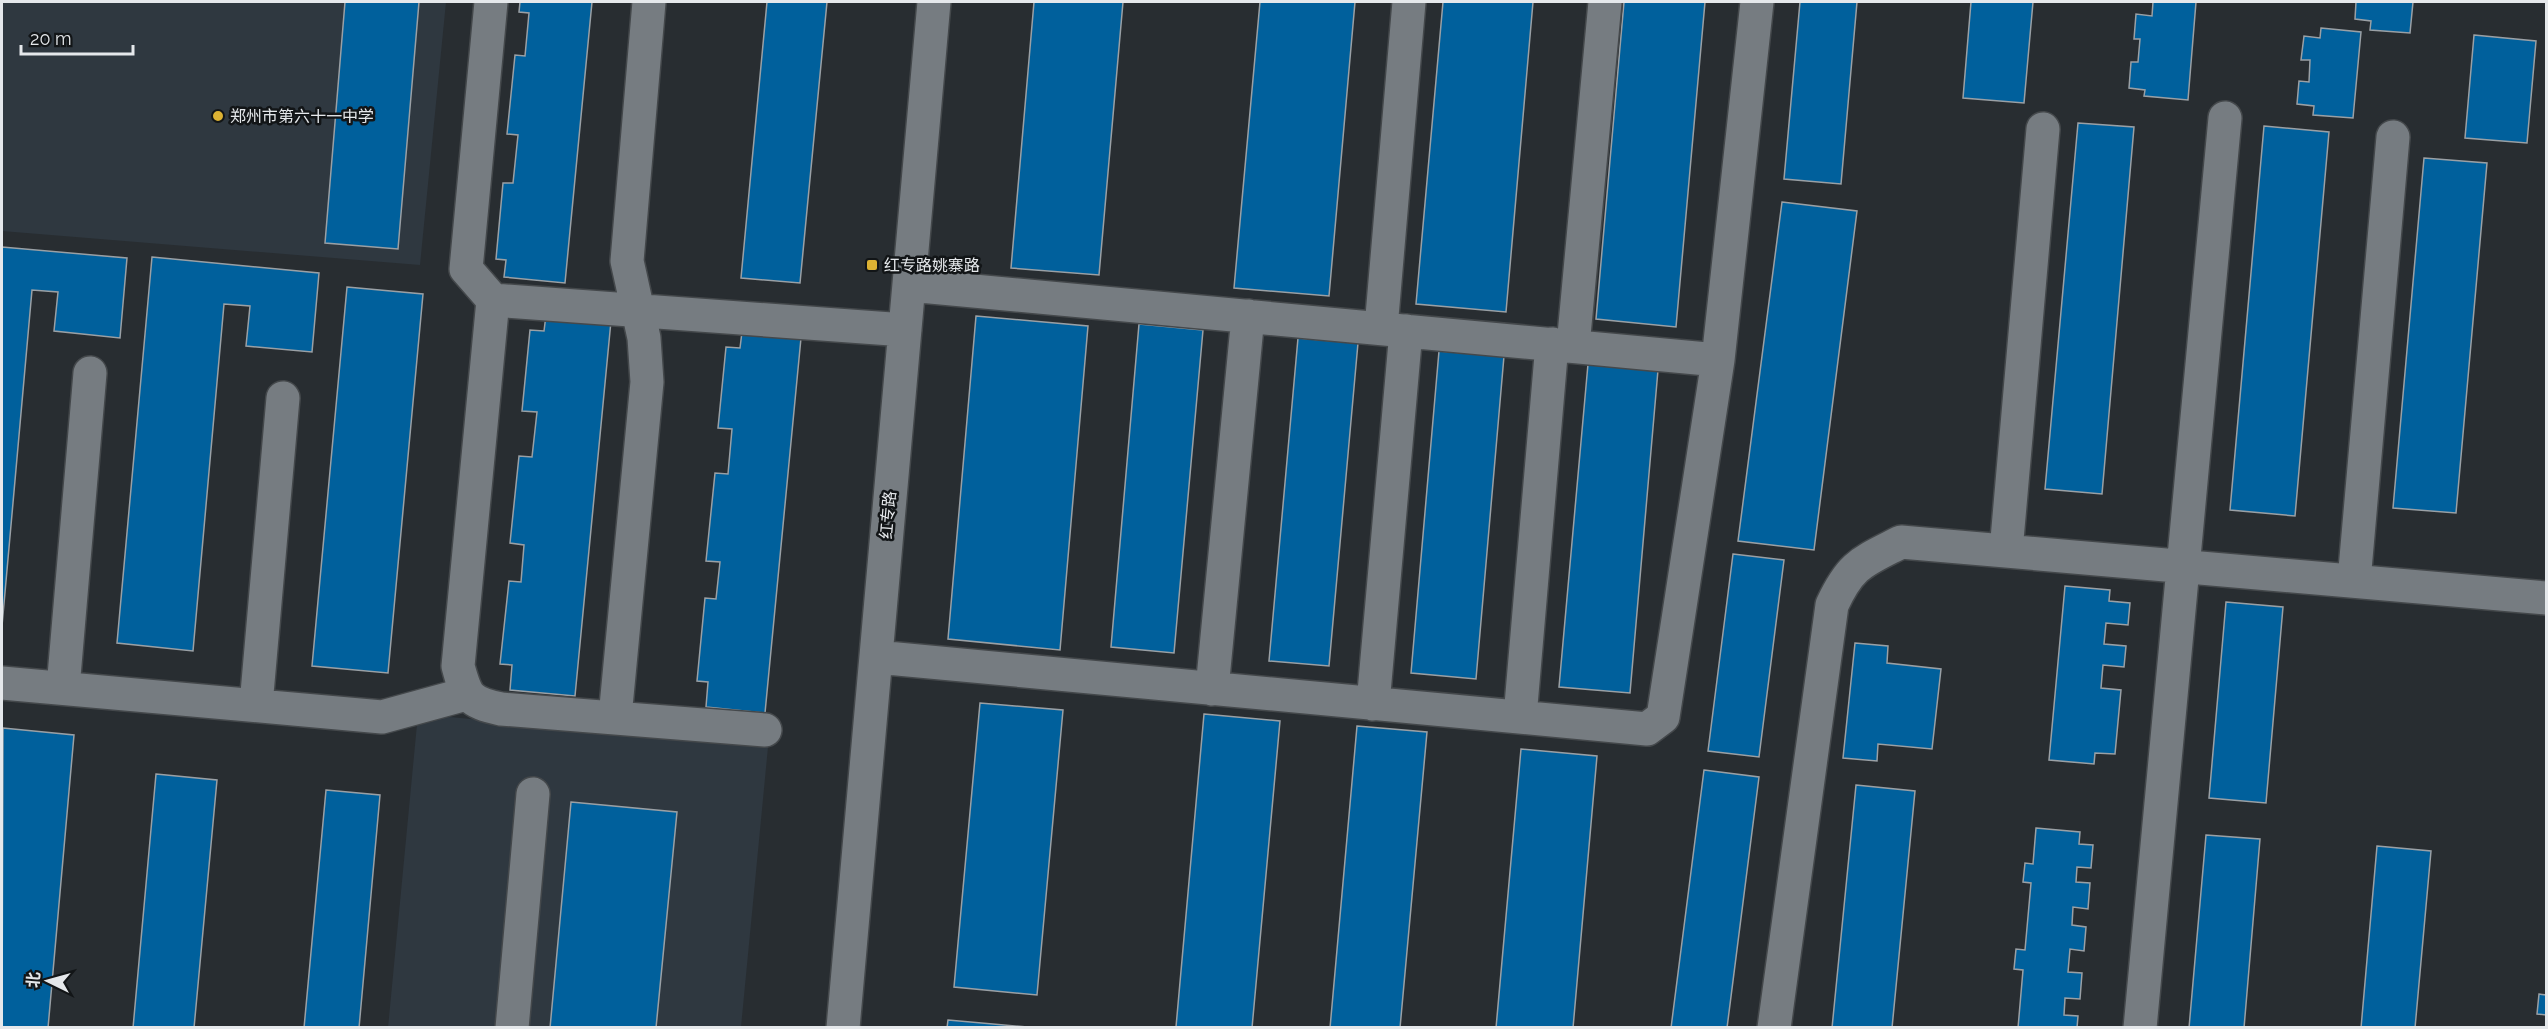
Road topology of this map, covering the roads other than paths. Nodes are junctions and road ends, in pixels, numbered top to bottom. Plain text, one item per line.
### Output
1 (491, 2) edge
2 (649, 2) edge
3 (933, 2) edge
4 (1409, 2) edge
5 (1605, 2) edge
6 (1757, 2) edge
7 (2225, 118) dead end
8 (2043, 129) dead end
9 (2393, 137) dead end
10 (909, 285) junction
11 (493, 300) junction
12 (636, 310) junction
13 (1248, 316) junction
14 (1394, 329) junction
15 (905, 330) junction
16 (1563, 345) junction
17 (1718, 360) junction
18 (90, 373) dead end
19 (283, 398) dead end
20 (2006, 551) junction
21 (2183, 567) junction
22 (2354, 581) junction
23 (2547, 598) edge
24 (876, 657) junction
25 (2, 683) edge
26 (63, 688) junction
27 (1212, 689) junction
28 (466, 694) junction
29 (1373, 704) junction
30 (256, 705) junction
31 (615, 717) junction
32 (1520, 717) junction
33 (765, 730) dead end
34 (533, 794) dead end
35 (512, 1028) edge
36 (843, 1028) edge
37 (1774, 1028) edge
38 (2140, 1028) edge

1 - 11 street
2 - 12 street
3 - 10 street, 红专路
4 - 14 street
5 - 16 street
6 - 17 street
7 - 21 street
8 - 20 street
9 - 22 street
10 - 13 street
10 - 15 street, 红专路
11 - 12 street
11 - 28 street
12 - 15 street
12 - 31 street
13 - 14 street
13 - 27 street
14 - 16 street
14 - 29 street
15 - 24 street, 红专路
16 - 17 street
16 - 32 street
17 - 32 street
18 - 26 street
19 - 30 street
20 - 21 street
20 - 37 street
21 - 22 street
21 - 38 street
22 - 23 street
24 - 27 street
24 - 36 street, 红专路
25 - 26 street
26 - 30 street
27 - 29 street
28 - 30 street
28 - 31 street
29 - 32 street
31 - 33 street
34 - 35 street

